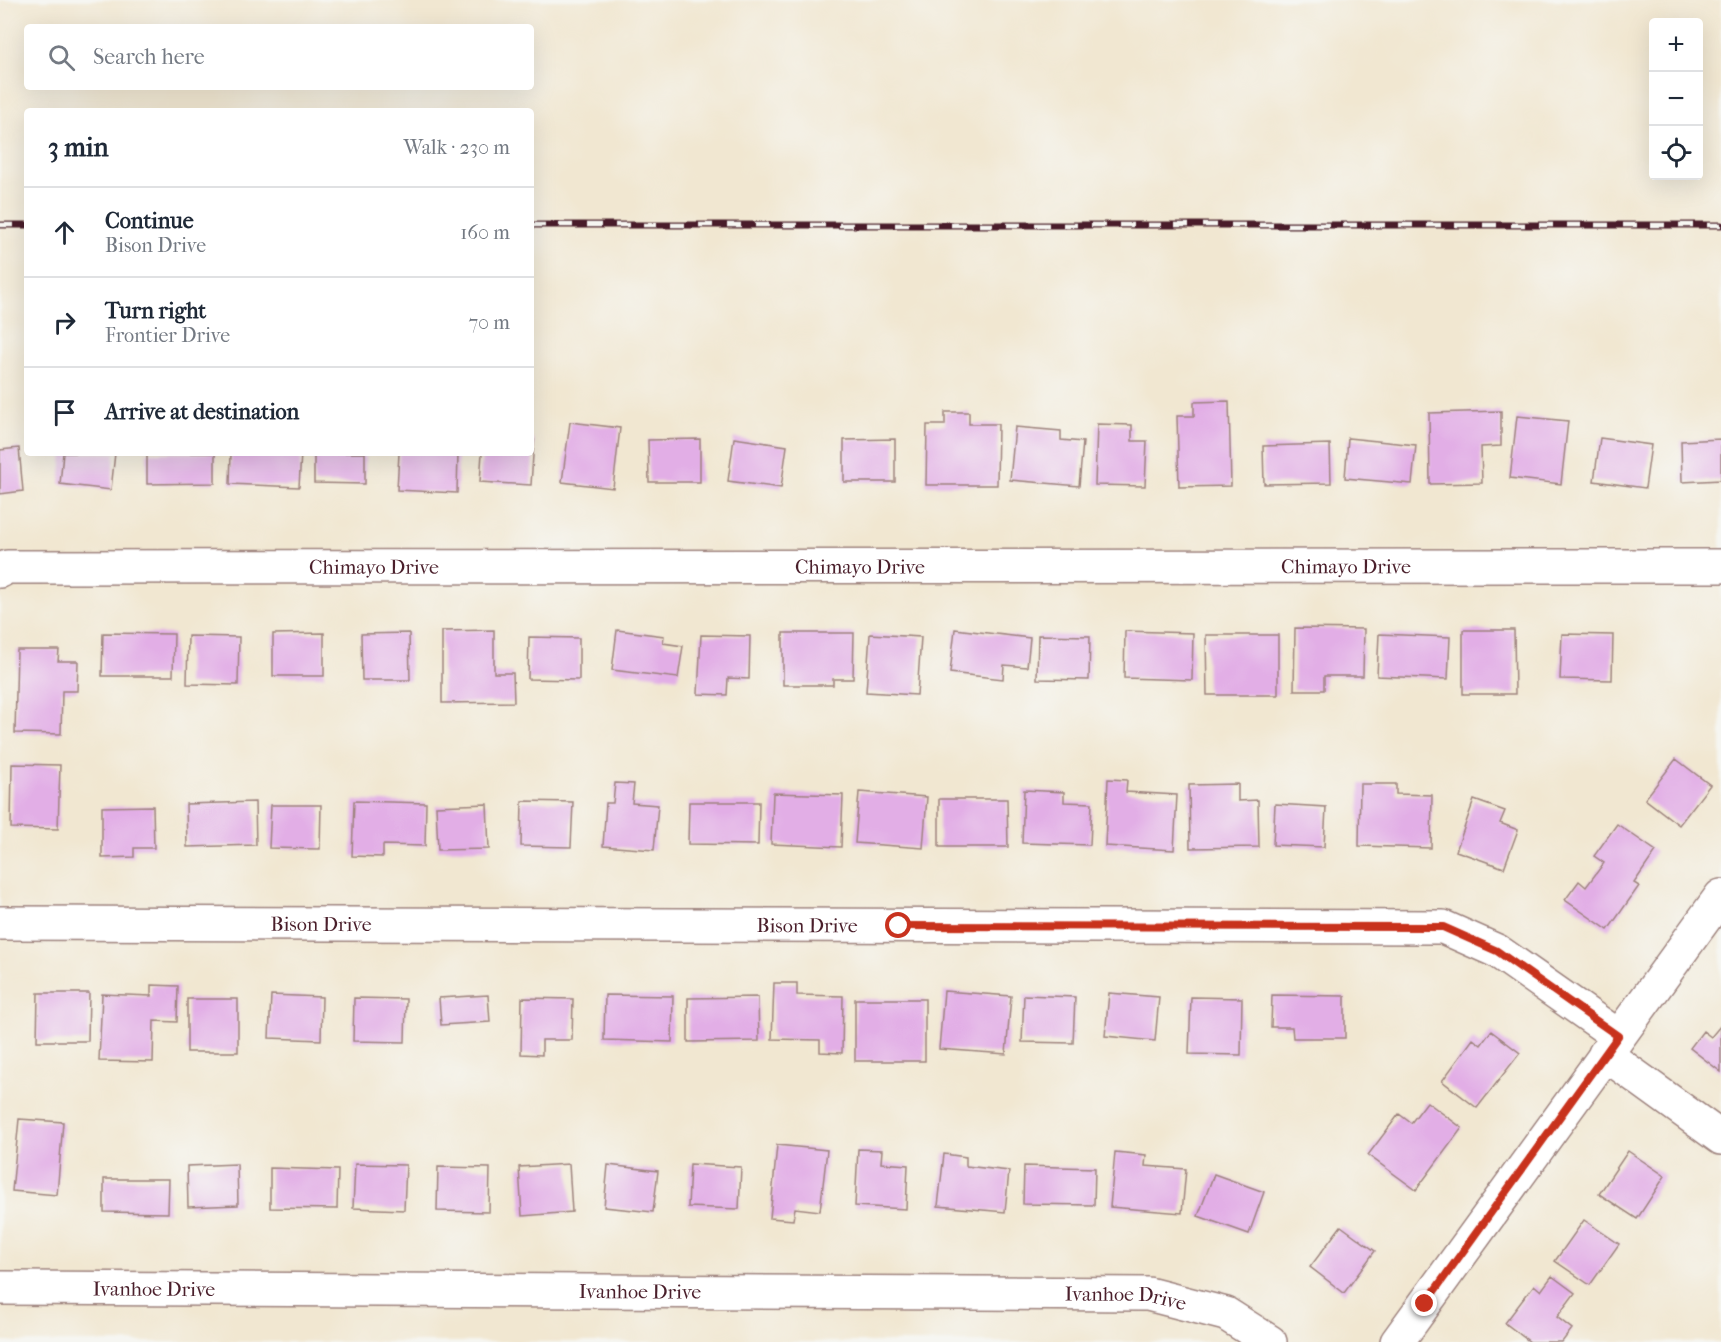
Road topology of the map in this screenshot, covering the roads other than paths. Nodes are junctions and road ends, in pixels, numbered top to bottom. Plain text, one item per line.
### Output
1 (1721, 566) edge
2 (0, 571) edge
3 (1721, 896) edge
4 (0, 923) edge
5 (1611, 1045) junction
6 (1721, 1138) edge
7 (0, 1288) edge
8 (1270, 1342) edge
9 (1397, 1342) edge

1 - 2 street, Chimayo Drive
3 - 5 street
4 - 5 street, Bison Drive
5 - 6 street, Bison Drive
5 - 9 street
7 - 8 street, Ivanhoe Drive

